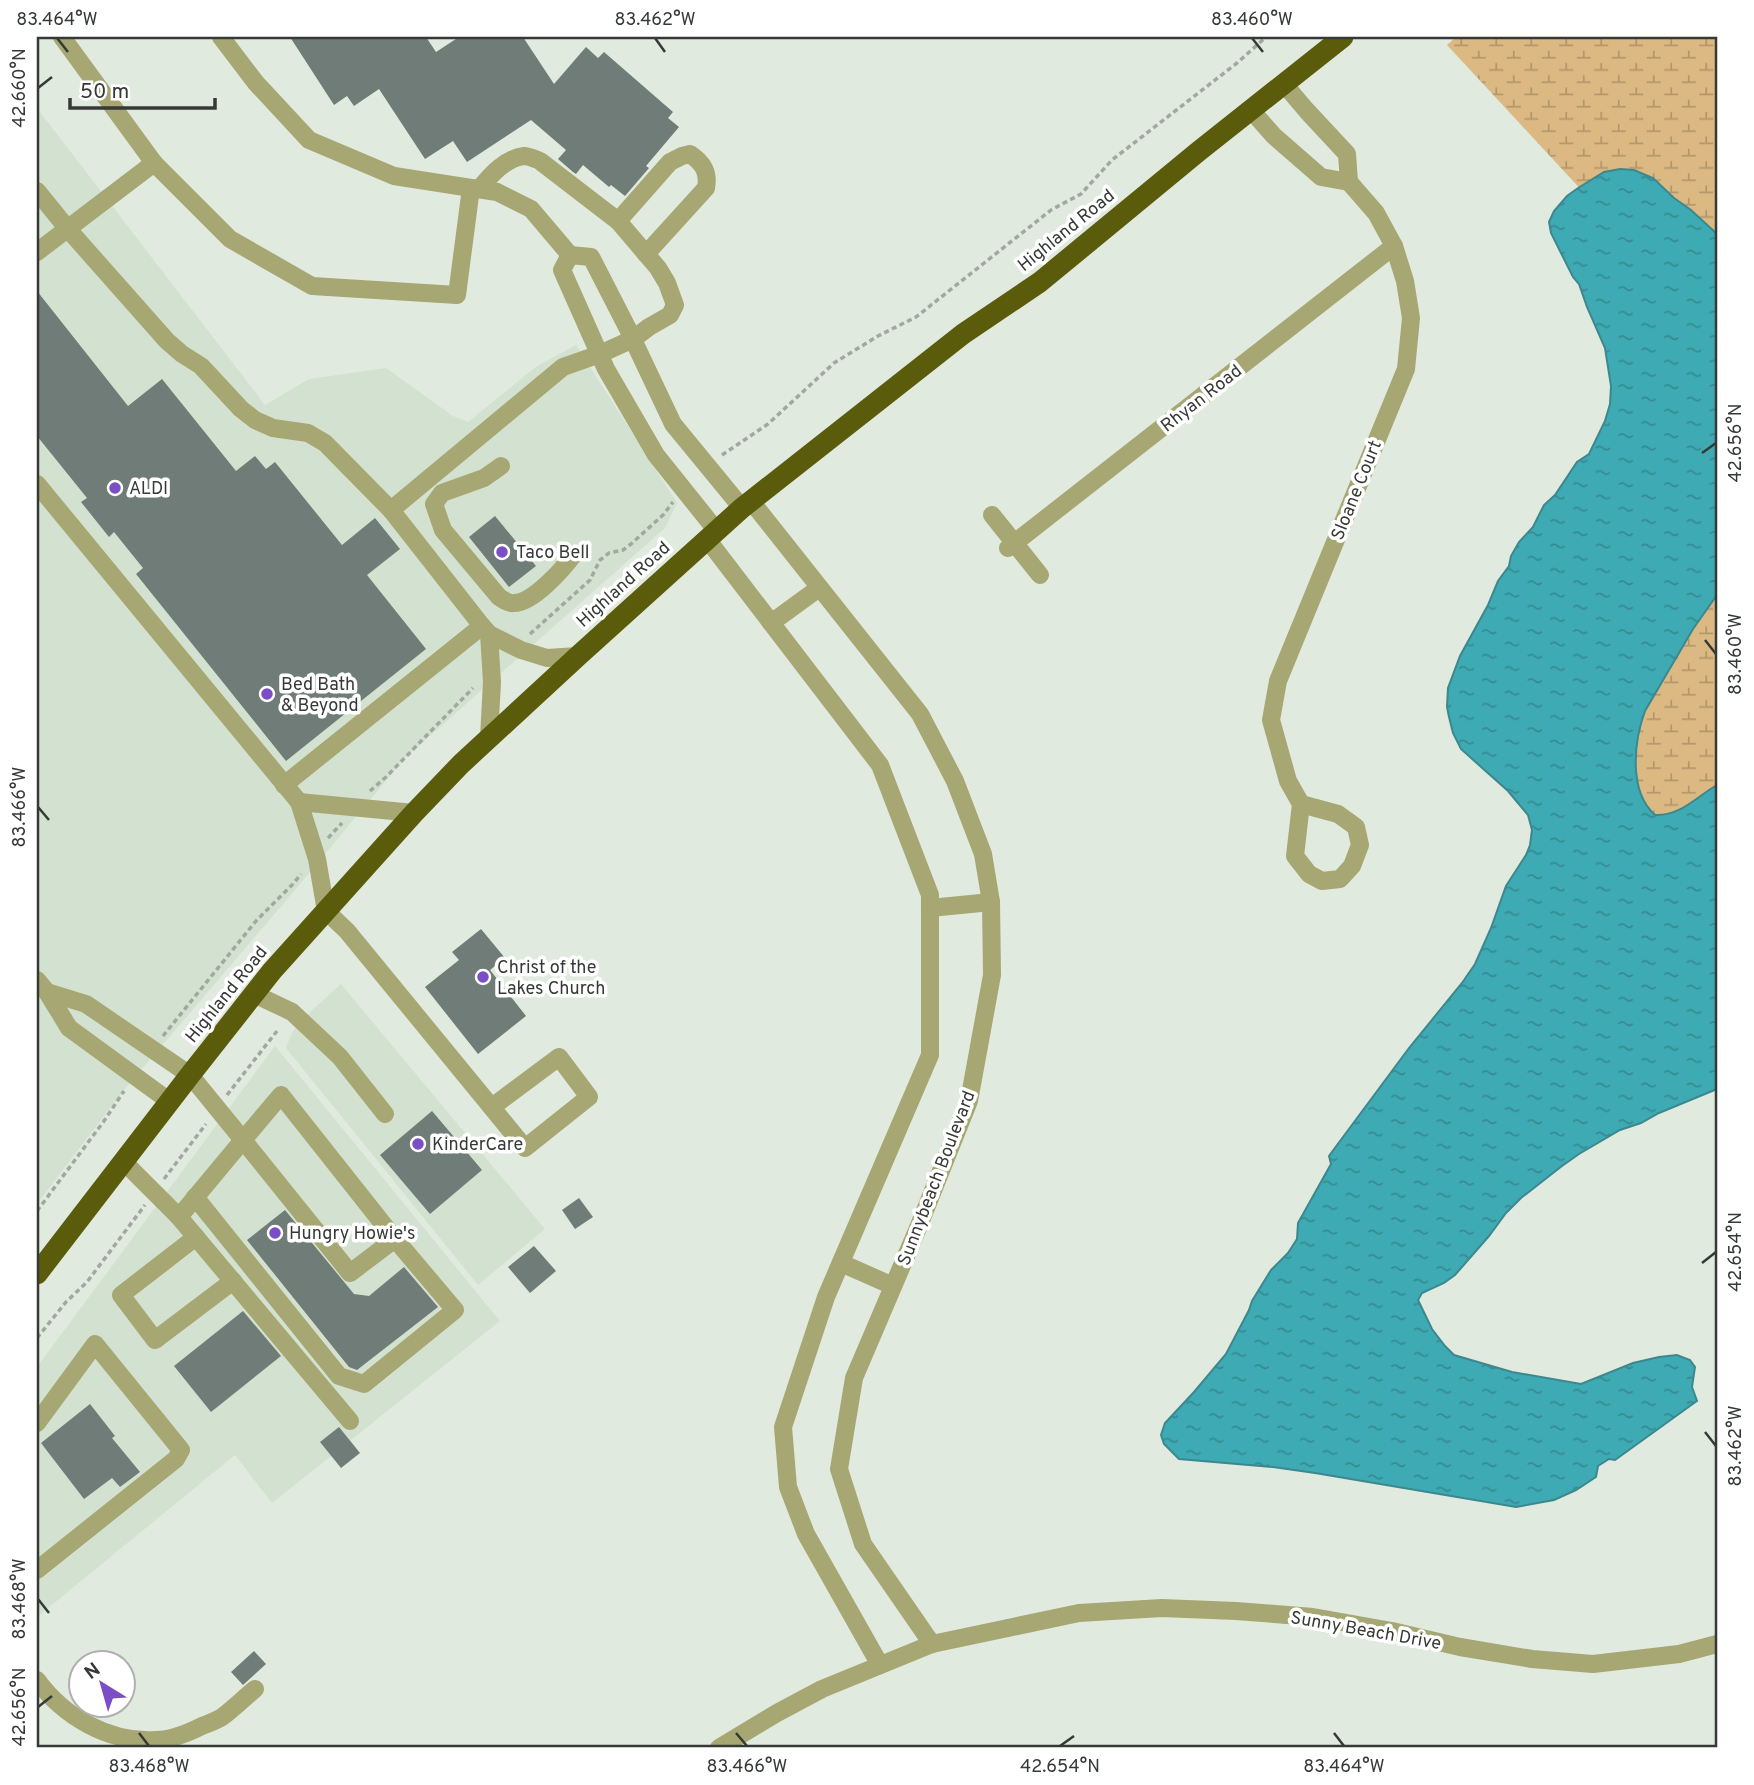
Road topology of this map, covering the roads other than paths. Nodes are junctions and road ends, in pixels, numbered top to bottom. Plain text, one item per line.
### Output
1 (62, 37) edge
2 (221, 37) edge
3 (1343, 37) edge
4 (1284, 84) junction
5 (1251, 110) junction
6 (154, 163) junction
7 (1349, 182) junction
8 (475, 189) junction
9 (37, 191) edge
10 (618, 221) junction
11 (67, 229) junction
12 (1394, 246) junction
13 (37, 252) edge
14 (646, 254) junction
15 (570, 255) junction
16 (633, 339) junction
17 (600, 354) junction
18 (501, 466) dead end
19 (37, 484) edge
20 (747, 505) junction
21 (391, 510) junction
22 (992, 515) dead end
23 (711, 535) junction
24 (1012, 546) junction
25 (574, 554) dead end
26 (1040, 575) dead end
27 (819, 588) junction
28 (771, 623) junction
29 (486, 630) junction
30 (578, 656) junction
31 (489, 737) junction
32 (284, 785) junction
33 (299, 802) junction
34 (1301, 804) junction
35 (414, 813) junction
36 (991, 902) junction
37 (930, 908) junction
38 (326, 911) junction
39 (42, 986) edge
40 (254, 994) junction
41 (190, 1075) junction
42 (169, 1101) junction
43 (492, 1107) junction
44 (385, 1114) dead end
45 (243, 1140) junction
46 (123, 1161) junction
47 (195, 1197) junction
48 (179, 1217) junction
49 (196, 1237) junction
50 (395, 1239) junction
51 (841, 1263) junction
52 (37, 1274) edge
53 (233, 1281) junction
54 (893, 1286) junction
55 (350, 1421) dead end
56 (37, 1423) edge
57 (37, 1570) edge
58 (932, 1644) junction
59 (1717, 1644) edge
60 (880, 1665) junction
61 (37, 1680) edge
62 (255, 1689) dead end
63 (719, 1748) edge

1 - 6 street
2 - 8 street
3 - 4 highway, Highland Road
4 - 5 highway, Highland Road
4 - 7 street, Sloane Court
5 - 7 street
5 - 20 highway, Highland Road
6 - 8 street
6 - 11 street
7 - 12 street, Sloane Court
8 - 10 street
8 - 15 street
9 - 11 street
10 - 14 street
10 - 14 street
11 - 13 street
11 - 21 street
12 - 24 street, Rhyan Road
12 - 34 street, Sloane Court
14 - 16 street
15 - 16 street, Sunnybeach Boulevard
15 - 17 street
16 - 17 street
16 - 20 street, Sunnybeach Boulevard
17 - 21 street
17 - 23 street
18 - 25 street
19 - 32 street
20 - 23 highway, Highland Road
20 - 27 street, Sunnybeach Boulevard
21 - 29 street
22 - 24 street
23 - 28 street
23 - 30 highway, Highland Road
24 - 26 street
27 - 28 street
27 - 36 street, Sunnybeach Boulevard
28 - 37 street
29 - 30 street
29 - 31 street
29 - 32 street
30 - 31 highway, Highland Road
31 - 35 highway, Highland Road
32 - 33 street
33 - 35 street
33 - 38 street
34 - 34 street
35 - 38 highway, Highland Road
36 - 37 street
36 - 54 street, Sunnybeach Boulevard
37 - 51 street
38 - 40 highway, Highland Road
38 - 43 street
39 - 41 street
39 - 42 street
40 - 41 highway, Highland Road
40 - 44 street
41 - 42 highway, Highland Road
41 - 45 street
42 - 46 highway, Highland Road
43 - 43 street
45 - 47 street
45 - 50 street
45 - 50 street
46 - 48 street
46 - 52 highway, Highland Road
47 - 48 street
47 - 50 street
48 - 49 street
49 - 53 street
49 - 53 street
51 - 54 street, Sunnybeach Boulevard
51 - 60 street
53 - 55 street
54 - 58 street, Sunnybeach Boulevard
56 - 57 street
58 - 59 street, Sunny Beach Drive
58 - 60 street, Sunny Beach Drive
60 - 63 street, Sunny Beach Drive
61 - 62 street

